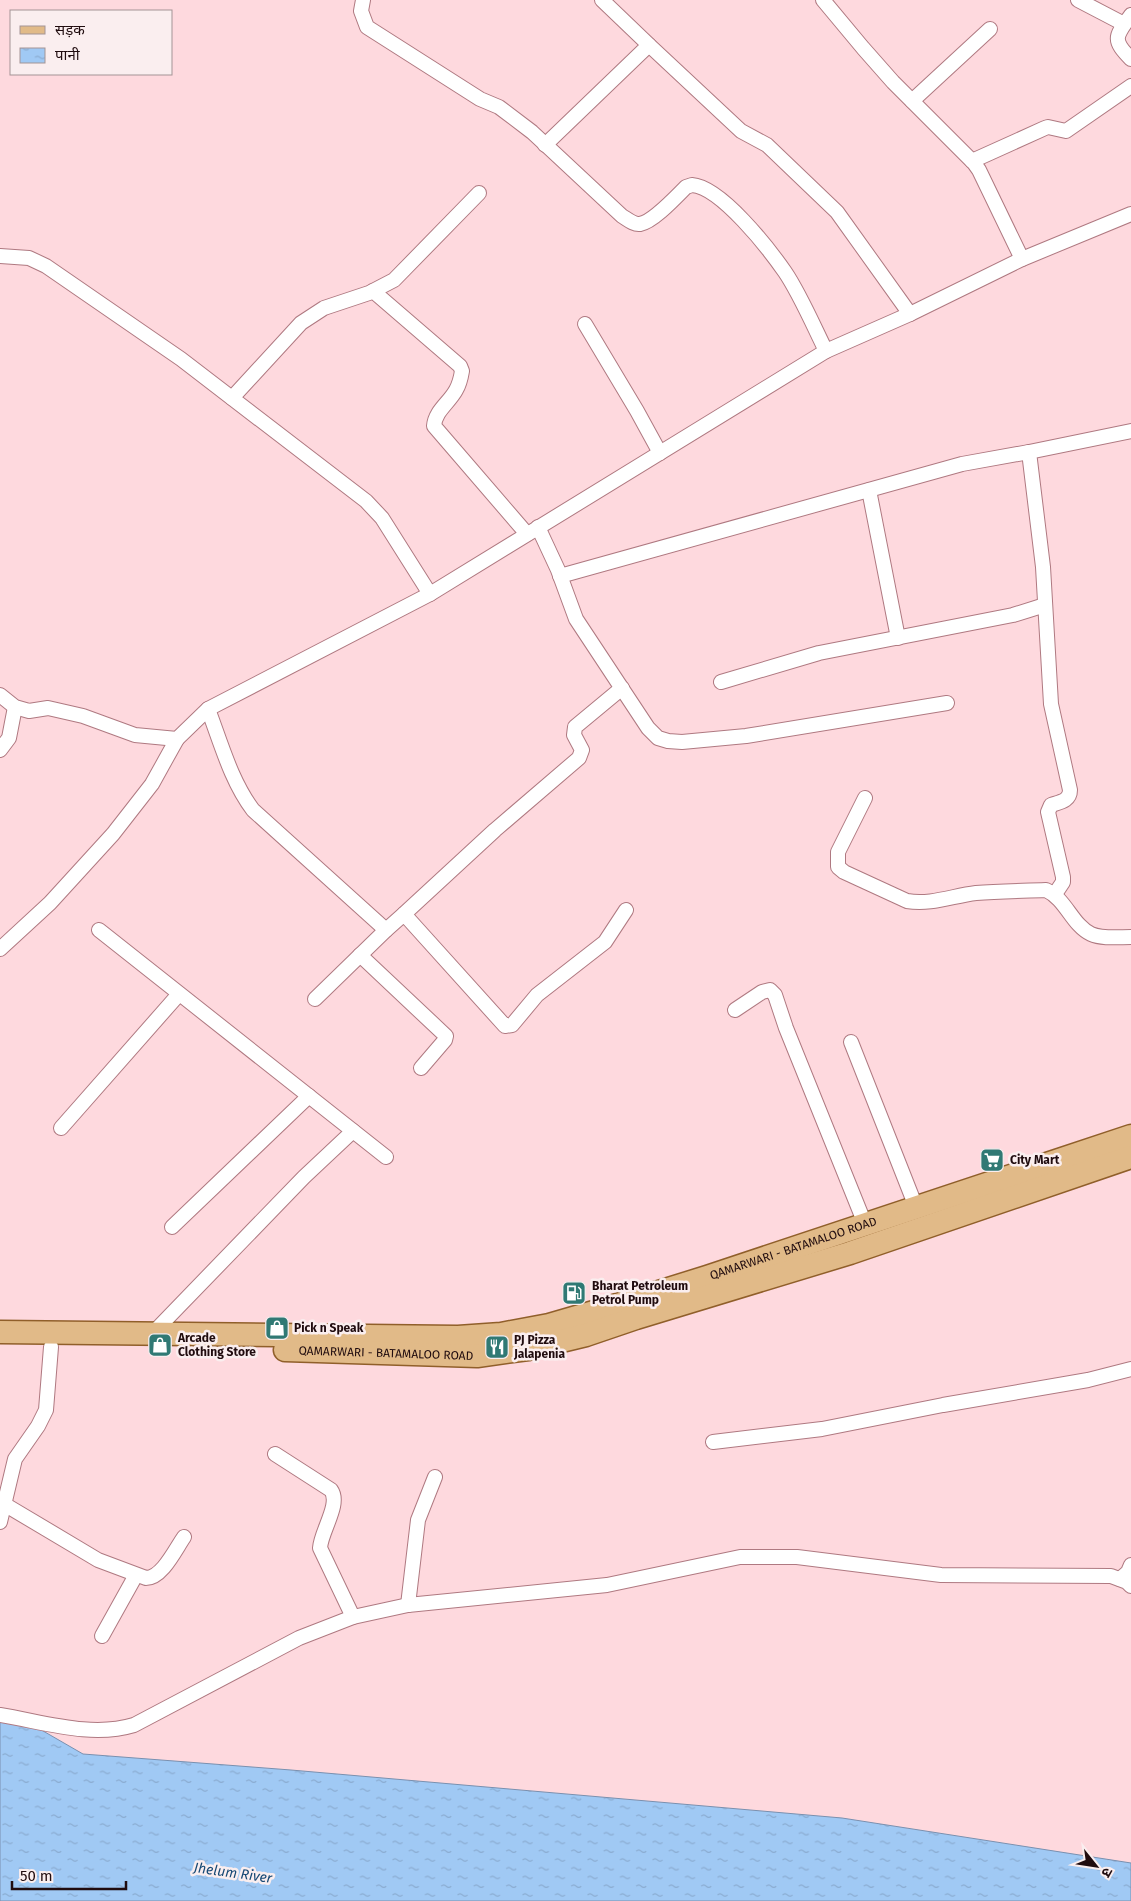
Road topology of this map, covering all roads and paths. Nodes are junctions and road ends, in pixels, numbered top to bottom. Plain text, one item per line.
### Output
1 (363, 0) edge
2 (602, 0) edge
3 (823, 0) edge
4 (1078, 0) edge
5 (1128, 20) edge
6 (990, 29) dead end
7 (649, 45) junction
8 (1131, 60) edge
9 (1131, 86) edge
10 (912, 101) junction
11 (545, 145) junction
12 (972, 161) junction
13 (479, 193) dead end
14 (1131, 214) edge
15 (1022, 258) junction
16 (2, 260) edge
17 (373, 291) junction
18 (910, 314) junction
19 (585, 324) dead end
20 (826, 351) junction
21 (232, 398) junction
22 (1131, 431) edge
23 (1029, 452) junction
24 (660, 453) junction
25 (869, 490) junction
26 (532, 531) junction
27 (560, 576) junction
28 (430, 594) junction
29 (1045, 605) junction
30 (898, 638) junction
31 (721, 682) dead end
32 (622, 688) junction
33 (0, 695) edge
34 (946, 703) dead end
35 (15, 707) junction
36 (208, 709) junction
37 (177, 739) junction
38 (0, 750) edge
39 (865, 798) dead end
40 (1055, 894) junction
41 (626, 910) dead end
42 (404, 914) junction
43 (99, 930) dead end
44 (386, 930) junction
45 (1131, 937) edge
46 (0, 949) edge
47 (360, 955) junction
48 (179, 994) junction
49 (315, 999) dead end
50 (735, 1010) dead end
51 (851, 1042) dead end
52 (421, 1068) dead end
53 (309, 1096) junction
54 (61, 1128) dead end
55 (353, 1131) junction
56 (1131, 1136) edge
57 (386, 1157) dead end
58 (1131, 1157) edge
59 (916, 1207) junction
60 (865, 1224) junction
61 (172, 1227) dead end
62 (0, 1332) edge
63 (153, 1334) junction
64 (0, 1347) edge
65 (51, 1347) junction
66 (1131, 1369) edge
67 (712, 1442) dead end
68 (275, 1454) dead end
69 (435, 1477) dead end
70 (4, 1504) junction
71 (0, 1522) edge
72 (184, 1537) dead end
73 (1131, 1565) edge
74 (136, 1574) junction
75 (1125, 1582) edge
76 (408, 1605) junction
77 (353, 1617) junction
78 (102, 1636) dead end
79 (0, 1714) edge

1 - 11 street
2 - 7 street
3 - 10 street
4 - 5 street
5 - 8 street
6 - 10 street
7 - 11 street
7 - 18 street
9 - 12 street
10 - 12 street
11 - 20 street
12 - 15 street
13 - 17 street
14 - 15 street
15 - 18 street
16 - 21 street
17 - 21 street
17 - 26 street
18 - 20 street
19 - 24 street
20 - 24 street
21 - 28 street
22 - 23 street
23 - 25 street
23 - 29 street
24 - 26 street
25 - 27 street
25 - 30 street
26 - 27 street
26 - 28 street
27 - 32 street
28 - 36 street
29 - 30 street
29 - 40 street
30 - 31 street
32 - 34 street
32 - 42 street
33 - 35 street
35 - 37 street
35 - 38 street
36 - 37 street
36 - 44 street
37 - 46 street
39 - 40 street
40 - 45 street
41 - 42 street
42 - 44 street
43 - 48 street
44 - 47 street
47 - 49 street
47 - 52 street
48 - 53 street
48 - 54 street
50 - 60 street
51 - 59 street
53 - 55 street
53 - 61 street
55 - 57 street
55 - 63 street
56 - 59 main road, QAMARWARI - BATAMALOO ROAD
58 - 65 main road, QAMARWARI - BATAMALOO ROAD
59 - 60 main road, QAMARWARI - BATAMALOO ROAD
60 - 63 main road, QAMARWARI - BATAMALOO ROAD
62 - 63 main road, QAMARWARI - BATAMALOO ROAD
64 - 65 main road, QAMARWARI - BATAMALOO ROAD
65 - 70 street
66 - 67 street
68 - 77 street
69 - 76 street
70 - 71 street
70 - 74 street
72 - 74 street
73 - 75 street
74 - 78 street
75 - 76 street
76 - 77 street
77 - 79 street

